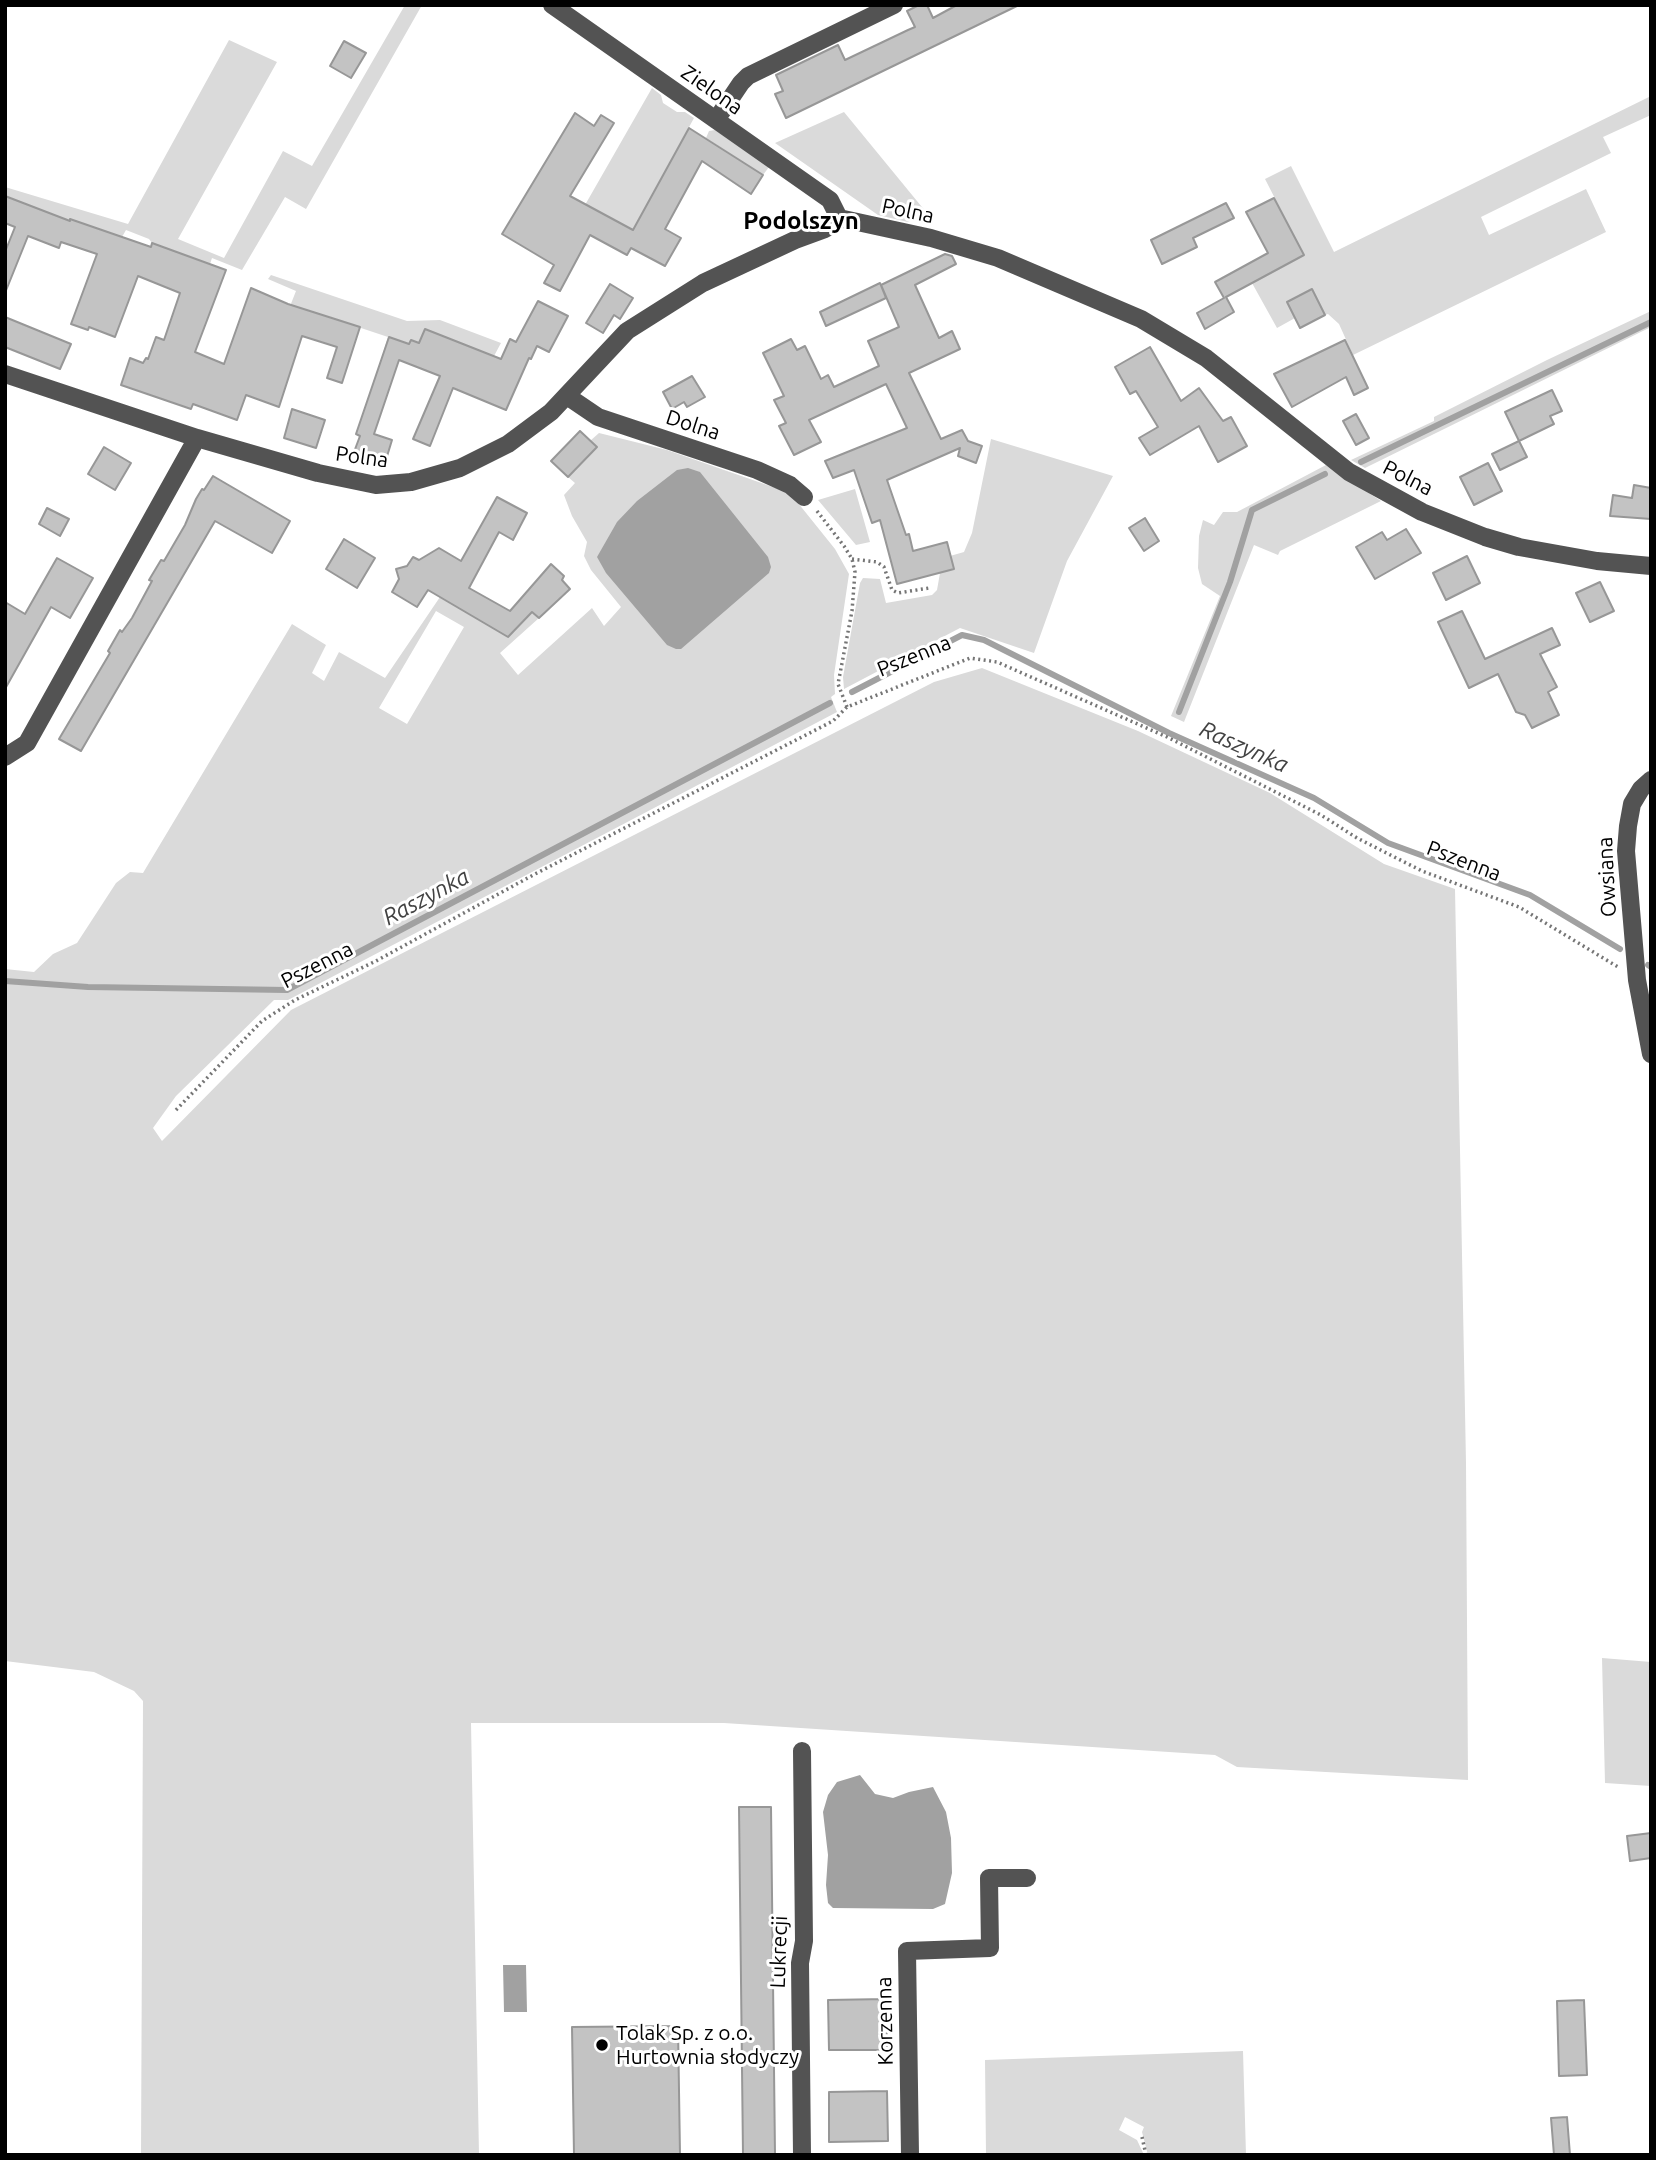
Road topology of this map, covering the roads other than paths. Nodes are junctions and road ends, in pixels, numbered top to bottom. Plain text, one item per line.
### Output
1 (552, 5) edge
2 (894, 5) edge
3 (716, 120) junction
4 (839, 218) junction
5 (5, 374) edge
6 (567, 396) junction
7 (197, 438) junction
8 (804, 497) road end
9 (1651, 566) edge
10 (5, 757) edge
11 (1651, 780) edge
12 (1651, 1054) edge
13 (802, 1751) dead end
14 (1027, 1878) dead end
15 (802, 2155) edge
16 (910, 2155) edge

1 - 3 street, Zielona
2 - 3 street
3 - 4 street, Zielona
4 - 6 street, Polna
4 - 9 street, Polna
5 - 7 street, Polna
6 - 7 street, Polna
6 - 8 street, Dolna
7 - 10 street
11 - 12 street, Owsiana
13 - 15 street, Lukrecji
14 - 16 street, Korzenna

